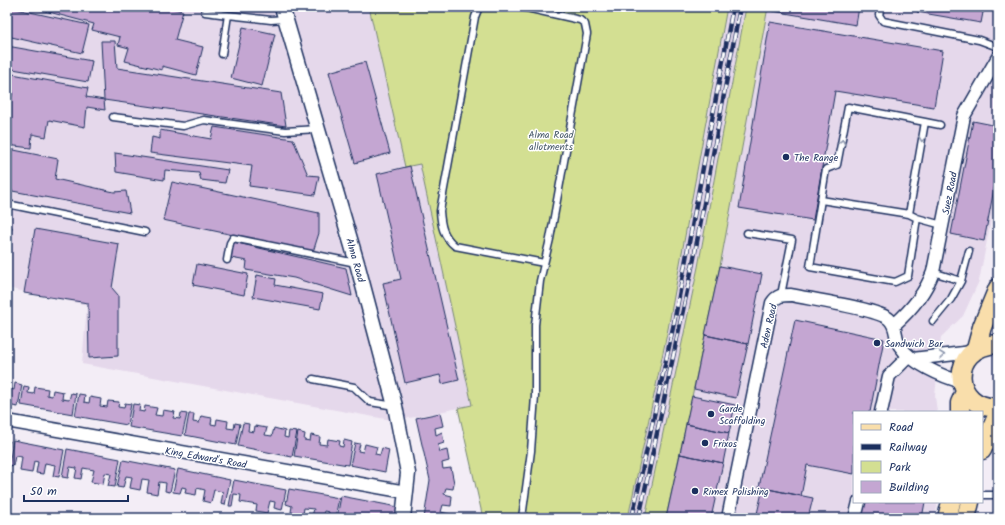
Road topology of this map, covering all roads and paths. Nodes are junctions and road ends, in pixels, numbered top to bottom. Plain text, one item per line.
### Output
1 (206, 7) edge
2 (479, 7) edge
3 (522, 7) edge
4 (881, 7) edge
5 (283, 13) edge
6 (228, 15) junction
7 (998, 47) edge
8 (222, 54) dead end
9 (998, 57) edge
10 (113, 117) dead end
11 (925, 122) junction
12 (940, 125) dead end
13 (318, 129) junction
14 (820, 200) junction
15 (7, 204) edge
16 (909, 214) junction
17 (917, 218) junction
18 (942, 225) junction
19 (145, 232) dead end
20 (747, 233) dead end
21 (969, 251) dead end
22 (227, 260) dead end
23 (357, 263) junction
24 (544, 263) junction
25 (933, 272) junction
26 (961, 281) junction
27 (998, 288) edge
28 (781, 295) junction
29 (933, 321) dead end
30 (894, 325) junction
31 (998, 344) edge
32 (974, 351) junction
33 (911, 358) junction
34 (313, 379) dead end
35 (964, 387) junction
36 (395, 406) junction
37 (998, 407) edge
38 (881, 411) edge
39 (960, 411) edge
40 (998, 414) edge
41 (7, 421) edge
42 (983, 448) edge
43 (406, 492) junction
44 (983, 495) edge
45 (998, 496) edge
46 (859, 503) edge
47 (951, 503) edge
48 (970, 503) edge
49 (403, 518) edge
50 (522, 518) edge
51 (728, 518) edge
52 (855, 518) edge
53 (947, 518) edge
54 (966, 518) edge

1 - 6 lane
2 - 24 lane
3 - 24 lane
4 - 7 lane
5 - 6 lane
5 - 13 street, Alma Road
6 - 8 lane
9 - 18 street, Suez Road
10 - 13 lane
11 - 12 lane
14 -> 11 lane
11 -> 16 lane
13 - 23 street, Alma Road
14 - 16 lane
14 - 17 lane
15 - 19 lane
16 - 17 lane
17 - 18 lane
18 - 25 street, Suez Road
20 - 28 lane
21 - 26 lane
22 - 23 lane
23 - 36 street, Alma Road
24 - 50 lane
25 - 26 lane
25 - 30 street, Suez Road
26 - 29 lane
27 - 32 main road
28 - 30 street, Aden Road
28 - 51 street, Aden Road
30 - 33 street
31 - 32 main road
33 -> 32 street
32 - 35 main road
33 - 35 street
33 - 38 street
34 - 36 lane
35 - 37 main road
35 - 39 main road
36 - 43 street, Alma Road
40 - 42 main road
41 - 43 street, King Edward's Road
43 - 49 street, Alma Road
44 - 45 lane
46 - 52 street
47 - 53 main road
48 - 54 main road

